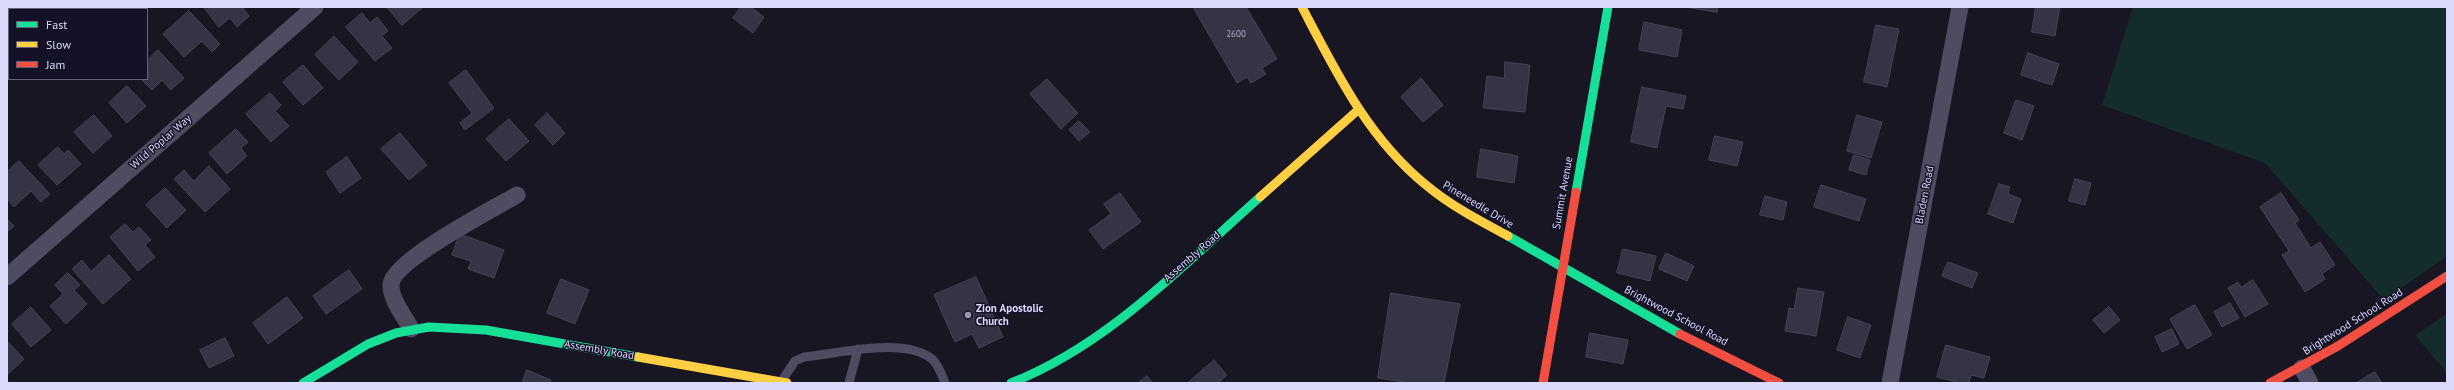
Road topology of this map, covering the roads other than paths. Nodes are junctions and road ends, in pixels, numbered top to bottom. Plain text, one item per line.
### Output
1 (315, 7) edge
2 (1302, 7) edge
3 (1608, 7) edge
4 (1960, 7) edge
5 (1358, 110) junction
6 (516, 194) dead end
7 (1563, 267) junction
8 (2447, 276) edge
9 (7, 277) edge
10 (411, 329) junction
11 (858, 349) junction
12 (2302, 368) junction
13 (762, 381) edge
14 (303, 383) edge
15 (784, 383) edge
16 (848, 383) edge
17 (945, 383) edge
18 (1011, 383) edge
19 (1542, 383) edge
20 (1779, 383) edge
21 (1890, 383) edge
22 (2270, 383) edge
23 (2310, 383) edge

1 - 9 street, Wild Poplar Way
2 - 5 street, Pineneedle Drive
3 - 7 street, Summit Avenue
4 - 21 street, Bladen Road
5 - 7 street, Pineneedle Drive
5 - 18 street, Assembly Road
6 - 10 street
7 - 19 street, Summit Avenue
7 - 20 street, Brightwood School Road
8 - 12 street, Brightwood School Road
10 - 13 street, Assembly Road
10 - 14 street, Assembly Road
11 - 15 lane
11 - 16 lane
11 - 17 lane
12 - 22 street, Brightwood School Road
12 - 23 street
13 - 15 street, Assembly Road

